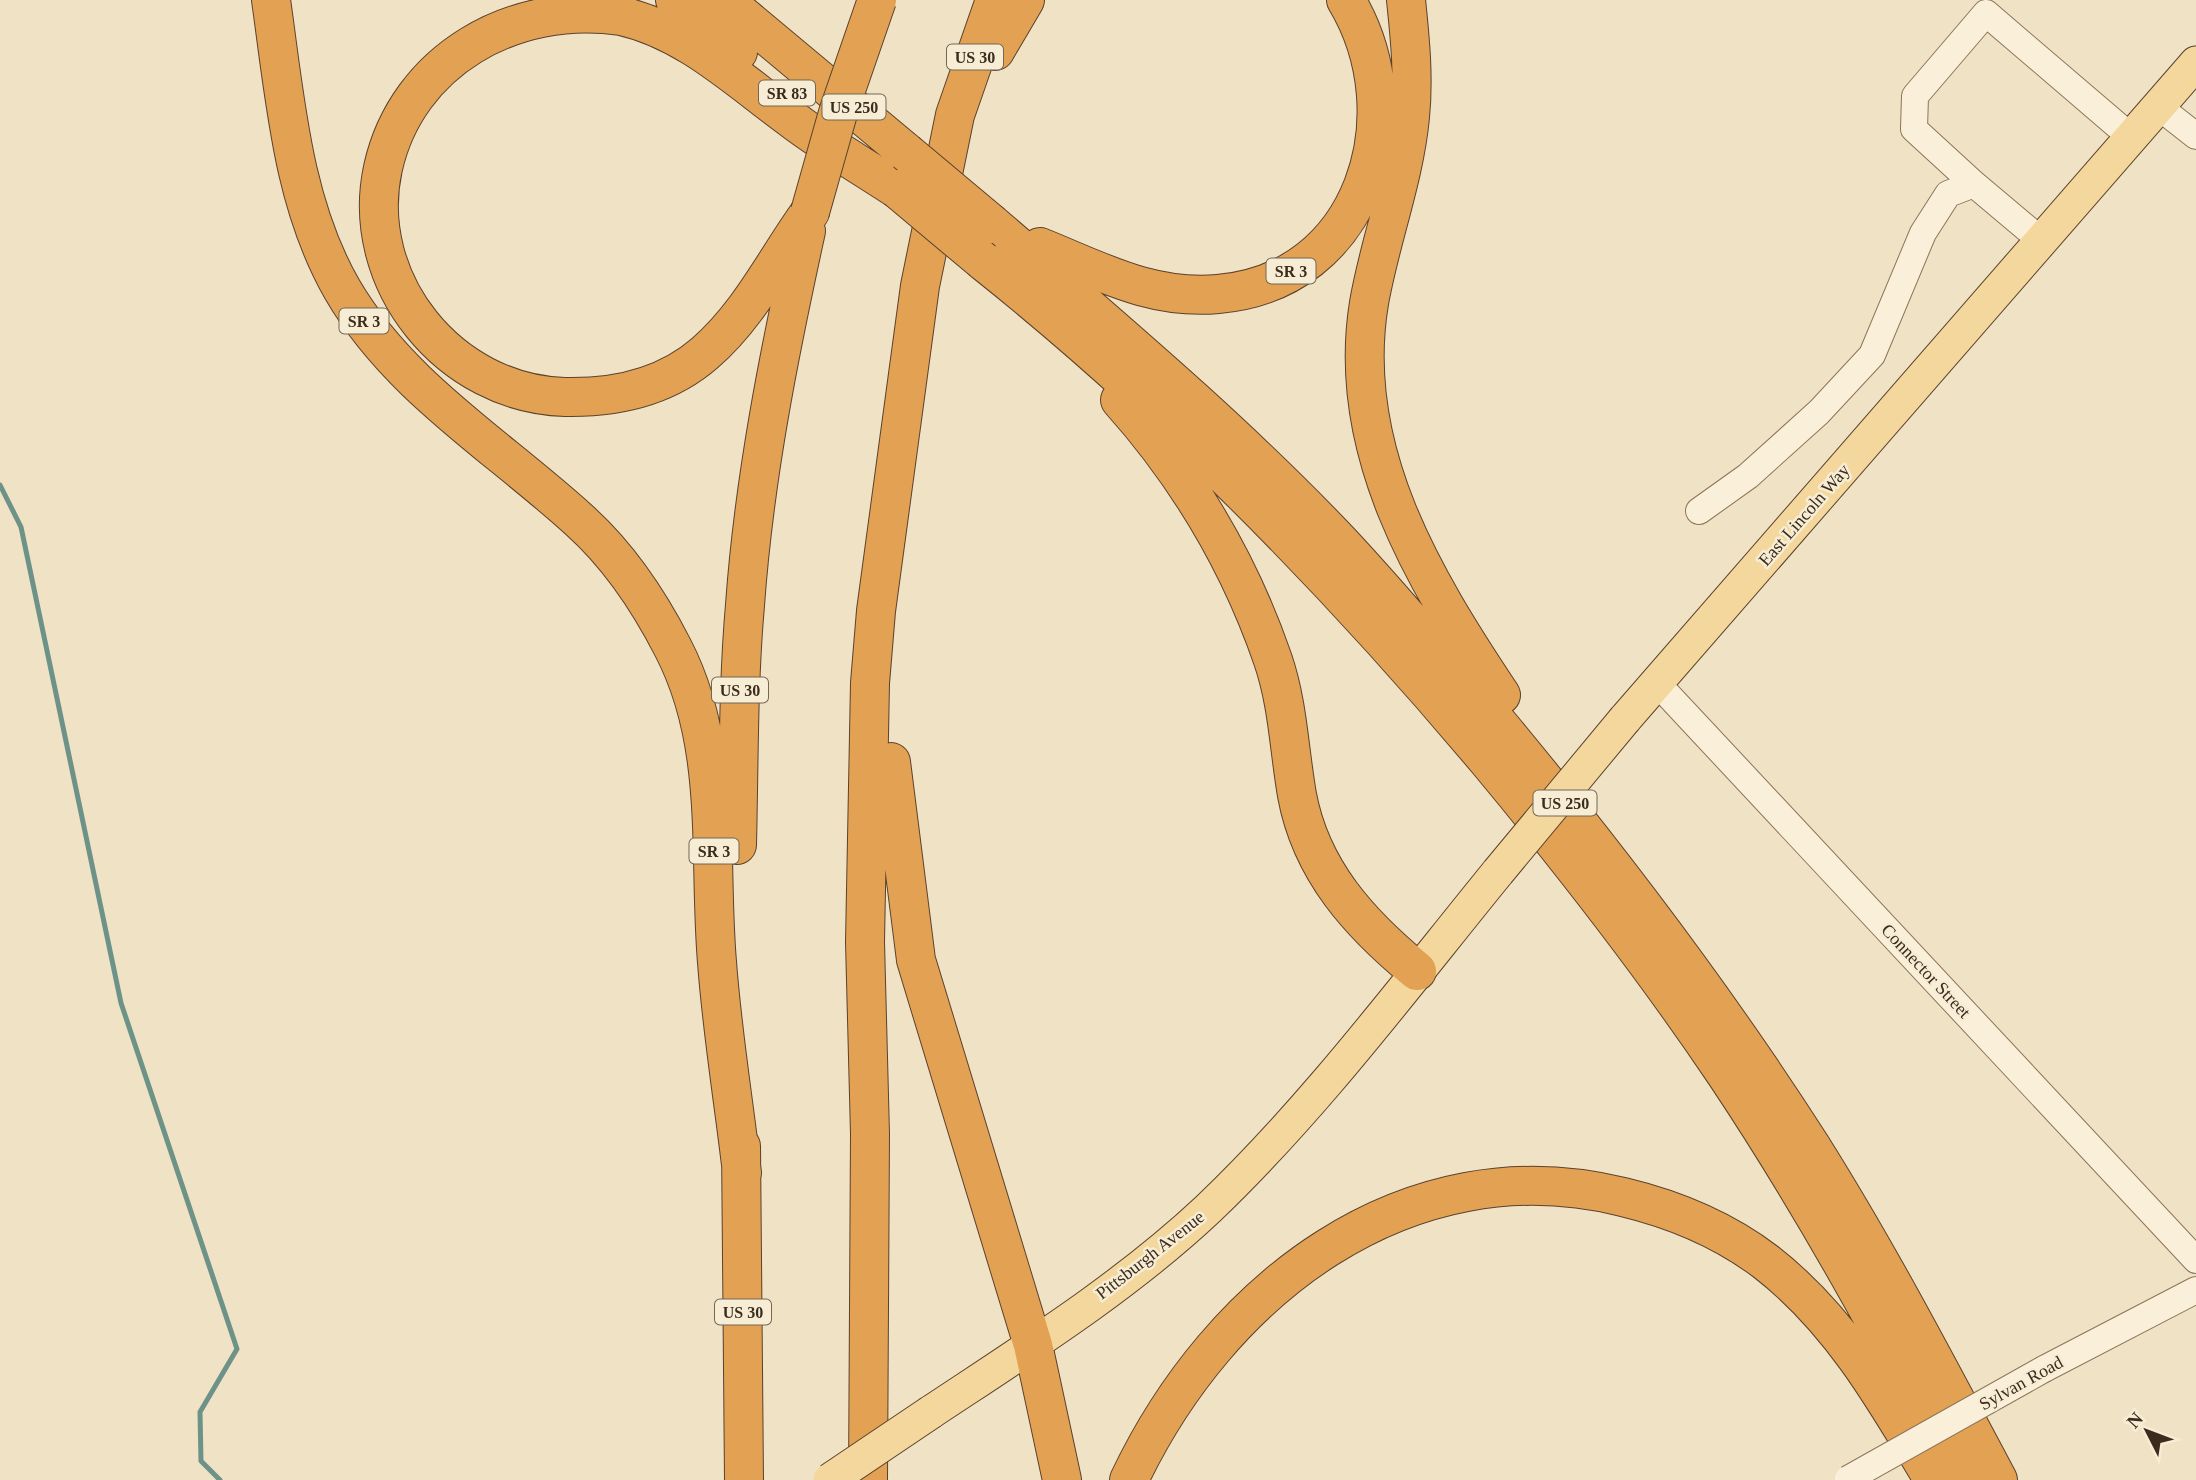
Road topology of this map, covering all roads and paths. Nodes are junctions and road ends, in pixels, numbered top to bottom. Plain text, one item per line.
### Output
1 (271, 0) edge
2 (675, 0) edge
3 (724, 0) edge
4 (746, 0) edge
5 (877, 0) edge
6 (995, 0) edge
7 (1025, 0) edge
8 (1346, 0) edge
9 (1406, 0) edge
10 (802, 62) junction
11 (2196, 63) edge
12 (2159, 107) junction
13 (955, 115) junction
14 (2196, 136) edge
15 (2132, 138) junction
16 (1974, 184) junction
17 (897, 188) junction
18 (810, 212) junction
19 (992, 239) junction
20 (2043, 242) junction
21 (1014, 286) junction
22 (1699, 511) dead end
23 (884, 541) junction
24 (1656, 682) junction
25 (1417, 971) junction
26 (1812, 1148) junction
27 (742, 1173) junction
28 (2196, 1260) edge
29 (2196, 1290) edge
30 (1032, 1345) junction
31 (744, 1466) edge
32 (830, 1480) edge
33 (869, 1480) edge
34 (1062, 1480) edge
35 (1129, 1480) edge
36 (1848, 1480) edge
37 (1933, 1480) edge
38 (1959, 1480) edge
39 (1998, 1480) edge

1 - 27 highway, SR 3
2 - 17 highway, SR 83
3 - 10 highway
4 - 10 highway, US 250
5 - 18 highway, US 30, bridge
6 - 13 highway, US 30
7 - 13 highway
8 - 19 highway, SR 3
9 - 26 highway
10 - 19 highway, US 250, bridge
11 - 12 main road, East Lincoln Way
12 - 14 street
12 - 15 main road, East Lincoln Way
13 - 23 highway, US 30
15 - 16 street
15 - 20 main road, East Lincoln Way
16 - 20 street
16 - 22 street
17 - 18 highway
17 - 19 highway, SR 83, bridge
18 - 27 highway, US 30
19 - 21 highway, SR 83
19 - 26 highway, US 250
20 - 24 main road, East Lincoln Way
21 - 25 highway
21 - 38 highway, SR 83
23 - 30 highway
23 - 33 highway, US 30
24 - 25 main road, East Lincoln Way, bridge
24 - 28 street, Connector Street
25 - 30 main road, Pittsburgh Avenue
26 - 39 highway, US 250
27 - 31 highway, US 30
29 - 36 street, Sylvan Road, bridge
30 - 32 main road, Pittsburgh Avenue, bridge
30 - 34 highway
35 - 37 highway

